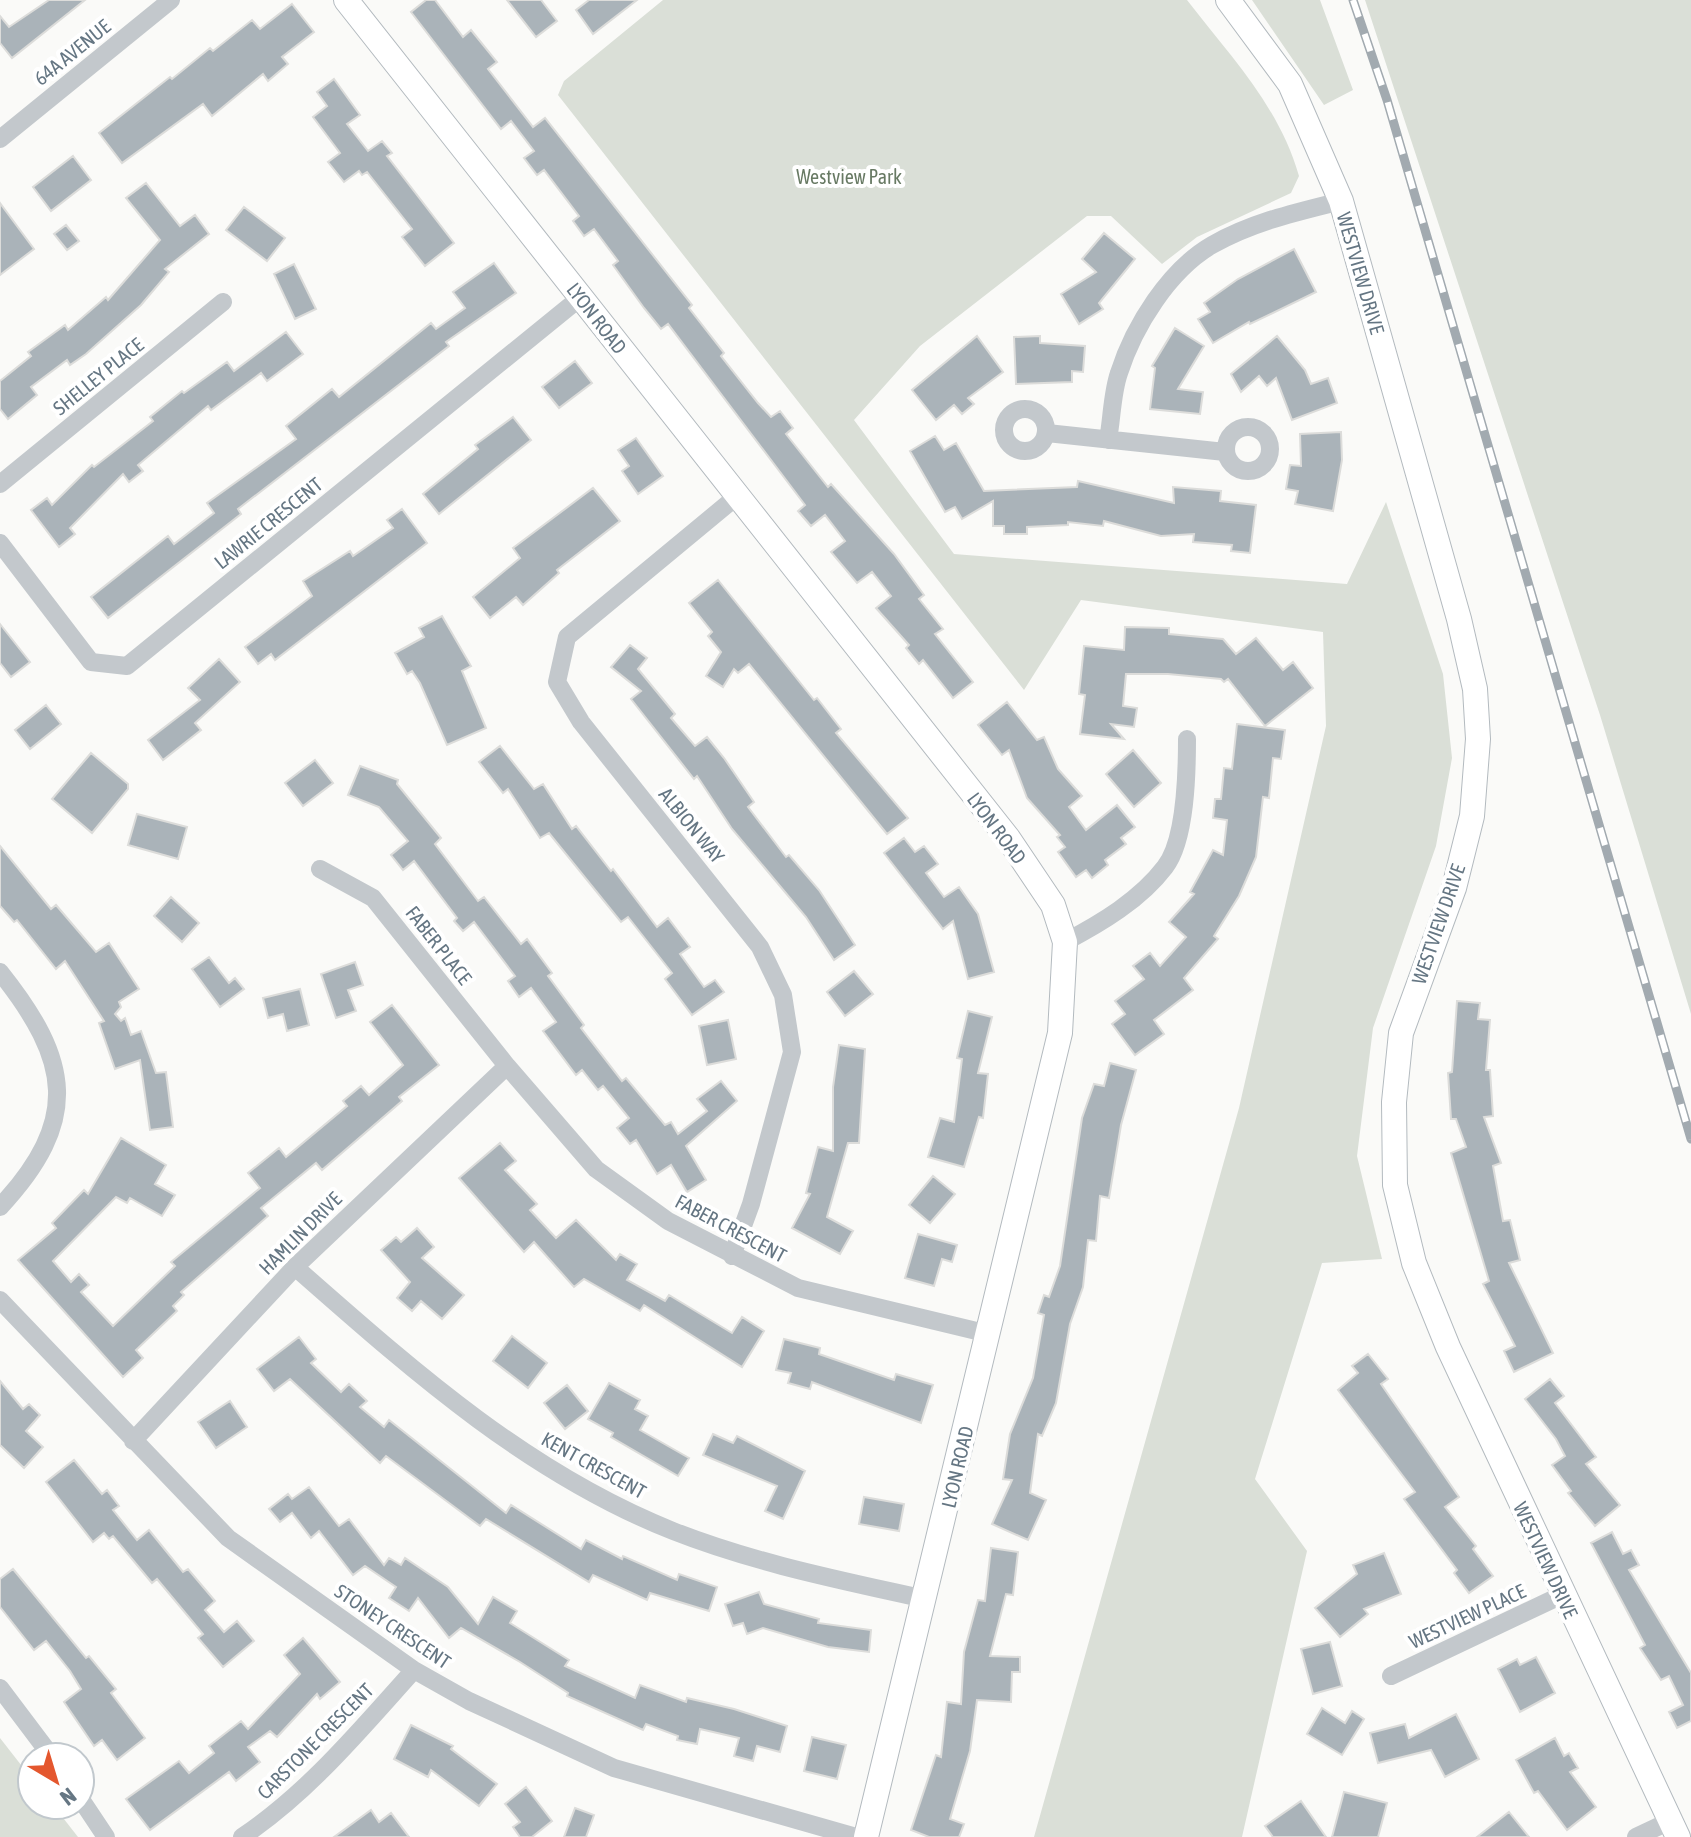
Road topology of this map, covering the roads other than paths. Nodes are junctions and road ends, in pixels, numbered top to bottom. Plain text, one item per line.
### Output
1 (171, 0) edge
2 (346, 0) edge
3 (1228, 0) edge
4 (0, 139) edge
5 (1341, 201) junction
6 (581, 297) junction
7 (223, 302) dead end
8 (1047, 433) dead end
9 (1108, 440) junction
10 (1225, 452) dead end
11 (0, 484) edge
12 (736, 497) junction
13 (0, 543) edge
14 (1187, 739) dead end
15 (320, 869) dead end
16 (1065, 942) junction
17 (0, 972) edge
18 (507, 1066) junction
19 (0, 1207) edge
20 (732, 1256) junction
21 (295, 1267) junction
22 (0, 1300) edge
23 (989, 1334) junction
24 (133, 1441) junction
25 (1562, 1595) junction
26 (925, 1599) junction
27 (414, 1670) junction
28 (1391, 1676) dead end
29 (0, 1688) edge
30 (40, 1741) edge
31 (1674, 1829) edge
32 (242, 1837) edge
33 (856, 1837) edge
34 (866, 1837) edge
35 (1636, 1837) edge

1 - 4 street, 64A AVENUE
2 - 6 street, LYON ROAD
3 - 5 street, WESTVIEW DRIVE
5 - 9 street
5 - 25 street, WESTVIEW DRIVE
6 - 12 street, LYON ROAD
6 - 13 street, LAWRIE CRESCENT
7 - 11 street, SHELLEY PLACE
8 - 9 street
9 - 10 street
12 - 16 street, LYON ROAD
12 - 20 street, ALBION WAY
14 - 16 street
15 - 18 street, FABER PLACE
16 - 23 street, LYON ROAD
17 - 19 street
18 - 20 street, FABER CRESCENT
18 - 21 street, HAMLIN DRIVE
20 - 23 street, FABER CRESCENT
21 - 24 street, HAMLIN DRIVE
21 - 26 street, KENT CRESCENT
22 - 24 street, STONEY CRESCENT
23 - 26 street, LYON ROAD
24 - 27 street, STONEY CRESCENT
25 - 28 street, WESTVIEW PLACE
25 - 31 street, WESTVIEW DRIVE
26 - 34 street, LYON ROAD
27 - 32 street, CARSTONE CRESCENT
27 - 33 street, STONEY CRESCENT
29 - 30 street
31 - 35 street

